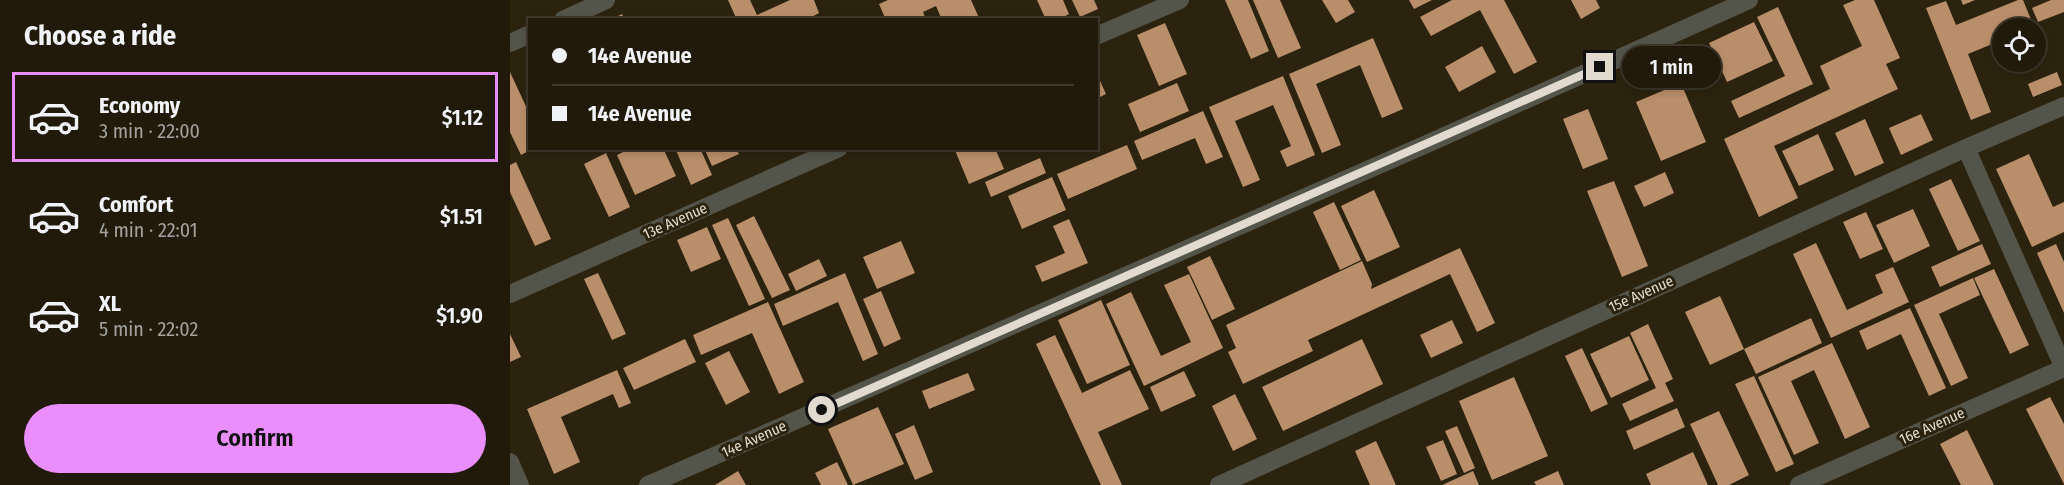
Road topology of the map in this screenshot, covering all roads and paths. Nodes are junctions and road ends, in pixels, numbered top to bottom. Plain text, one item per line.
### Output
1 (606, 0) edge
2 (1180, 0) edge
3 (1749, 0) edge
4 (567, 18) edge
5 (528, 35) edge
6 (1098, 35) edge
7 (510, 43) edge
8 (2064, 106) edge
9 (1966, 148) junction
10 (834, 150) edge
11 (510, 294) edge
12 (2064, 368) edge
13 (510, 462) edge
14 (520, 485) edge
15 (648, 485) edge
16 (1219, 485) edge
17 (1800, 485) edge

1 - 4 street
2 - 6 street
3 - 15 street, 14e Avenue
5 - 7 street
8 - 9 street, 15e Avenue
9 - 12 street
9 - 16 street, 15e Avenue
10 - 11 street, 13e Avenue
12 - 17 street, 16e Avenue
13 - 14 street

